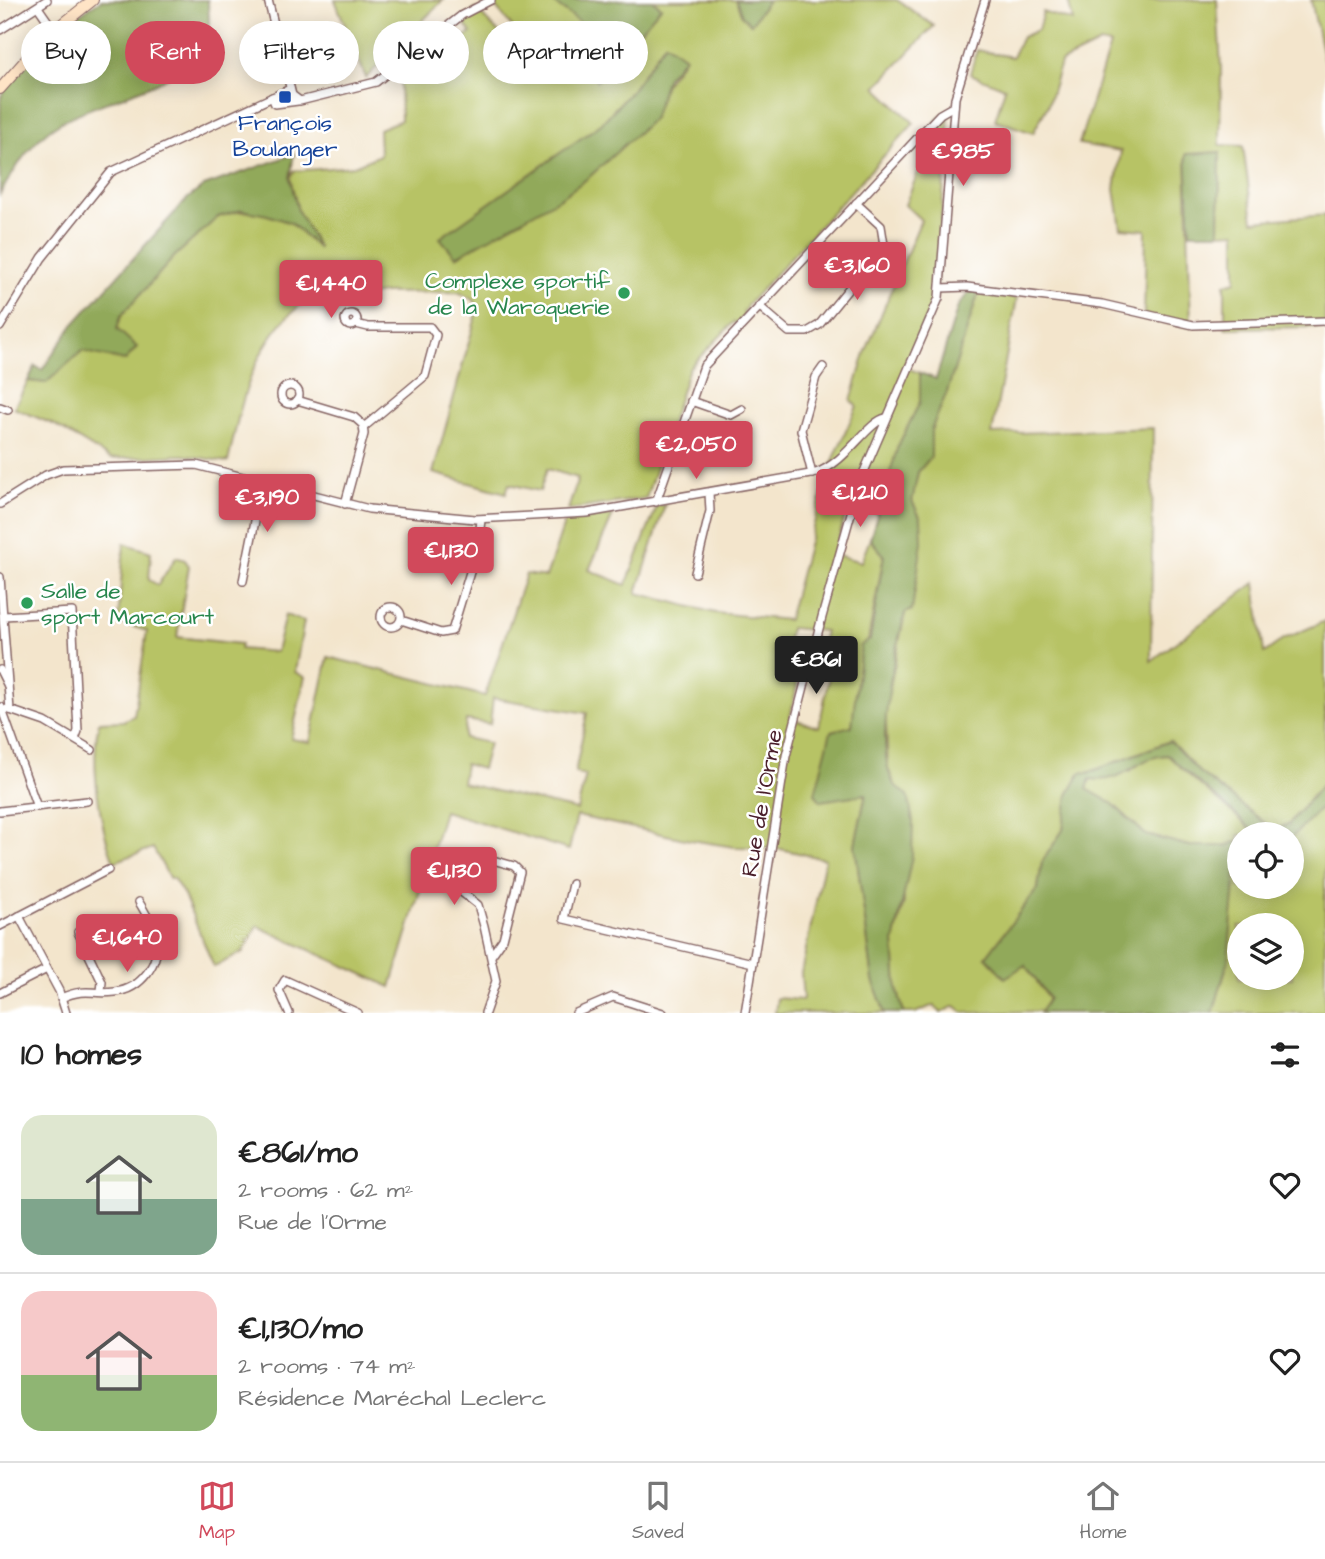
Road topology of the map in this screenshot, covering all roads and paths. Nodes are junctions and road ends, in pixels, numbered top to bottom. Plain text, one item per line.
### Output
1 (47, 0) edge
2 (93, 0) edge
3 (268, 0) edge
4 (491, 0) edge
5 (985, 0) edge
6 (38, 7) junction
7 (48, 21) edge
8 (66, 21) edge
9 (0, 30) edge
10 (21, 66) edge
11 (0, 89) edge
12 (290, 89) junction
13 (272, 97) junction
14 (302, 101) junction
15 (954, 106) junction
16 (856, 203) junction
17 (941, 288) junction
18 (759, 306) junction
19 (1325, 321) edge
20 (356, 324) dead end
21 (0, 327) edge
22 (823, 368) dead end
23 (297, 400) dead end
24 (691, 401) junction
25 (742, 408) dead end
26 (886, 418) junction
27 (364, 427) junction
28 (812, 474) junction
29 (263, 481) junction
30 (709, 493) junction
31 (656, 502) junction
32 (0, 504) edge
33 (345, 504) junction
34 (481, 520) junction
35 (695, 573) dead end
36 (0, 577) edge
37 (243, 581) dead end
38 (4, 616) junction
39 (401, 620) dead end
40 (0, 670) edge
41 (8, 686) junction
42 (1, 707) edge
43 (10, 710) junction
44 (75, 739) junction
45 (92, 750) dead end
46 (87, 801) dead end
47 (37, 807) junction
48 (0, 811) edge
49 (108, 870) dead end
50 (572, 884) dead end
51 (139, 902) dead end
52 (19, 916) junction
53 (0, 926) edge
54 (78, 932) dead end
55 (491, 956) junction
56 (753, 963) junction
57 (47, 969) junction
58 (101, 991) junction
59 (0, 993) edge
60 (61, 998) junction
61 (66, 1013) edge
62 (289, 1013) edge
63 (358, 1013) edge
64 (485, 1013) edge
65 (576, 1013) edge
66 (663, 1013) edge
67 (746, 1013) edge

1 - 6 street
2 - 8 street
3 - 12 street
4 - 14 street
5 - 15 street, Rue de l'Orme
6 - 7 street
6 - 9 street
10 - 11 street
12 - 13 street
12 - 14 street
13 - 14 street
13 - 21 street
15 - 16 street
15 - 17 street, Rue de l'Orme
16 - 18 street
16 - 18 street
17 - 19 street
17 - 26 street, Rue de l'Orme
18 - 24 street
20 - 27 street
22 - 28 street
23 - 27 street
24 - 25 street
24 - 31 street
26 - 28 street
26 - 56 street, Rue de l'Orme
27 - 33 street
28 - 30 street
29 - 32 street
29 - 33 street
29 - 37 street
30 - 31 street
30 - 35 street
31 - 34 street
33 - 34 street
34 - 39 street
36 - 38 street
38 - 41 street
38 - 44 street
40 - 41 street
41 - 43 street
42 - 43 street
42 - 47 street
43 - 44 street
44 - 45 street
46 - 47 street
47 - 48 street
49 - 52 street
50 - 56 street
51 - 58 street
52 - 53 street
52 - 57 street
54 - 58 street
55 - 55 street
55 - 64 street
56 - 67 street, Rue de l'Orme
57 - 59 street
57 - 60 street
58 - 60 street
60 - 61 street
62 - 63 street
65 - 66 street

